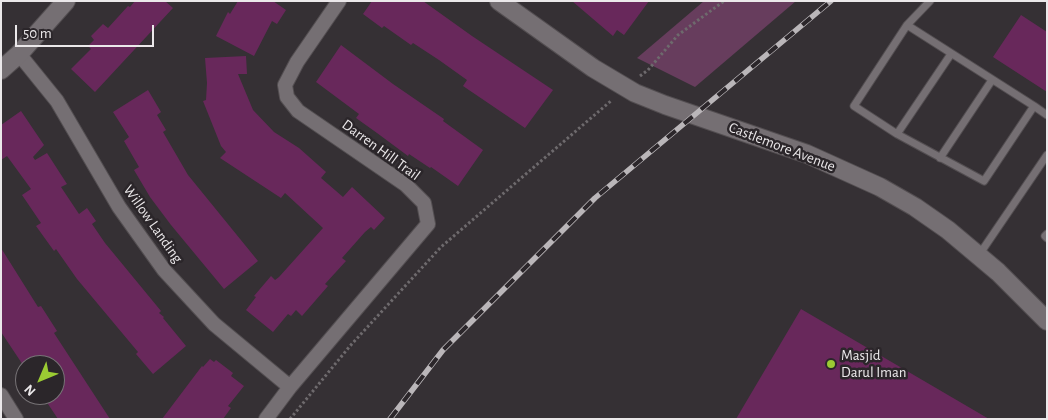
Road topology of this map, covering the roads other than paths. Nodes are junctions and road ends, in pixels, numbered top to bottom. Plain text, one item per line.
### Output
1 (66, 1) edge
2 (339, 1) edge
3 (498, 1) edge
4 (930, 1) edge
5 (907, 26) junction
6 (19, 54) junction
7 (951, 54) junction
8 (1, 70) edge
9 (992, 80) junction
10 (1034, 106) junction
11 (1047, 115) edge
12 (897, 134) junction
13 (1047, 155) edge
14 (940, 158) junction
15 (1047, 234) edge
16 (1047, 238) edge
17 (979, 256) junction
18 (1047, 321) edge
19 (290, 387) junction
20 (1, 396) edge
21 (16, 419) edge
22 (266, 419) edge

1 - 6 street
2 - 19 street, Darren Hill Trail
3 - 17 street, Castlemore Avenue
4 - 5 lane
5 - 7 lane
5 - 12 lane
6 - 8 street
6 - 19 street, Willow Landing
7 - 9 lane
7 - 12 lane
9 - 10 lane
9 - 14 lane
10 - 11 lane
10 - 14 lane
12 - 14 lane
13 - 17 lane
15 - 16 lane
17 - 18 street, Castlemore Avenue
19 - 22 street, Darren Hill Trail
20 - 21 street

